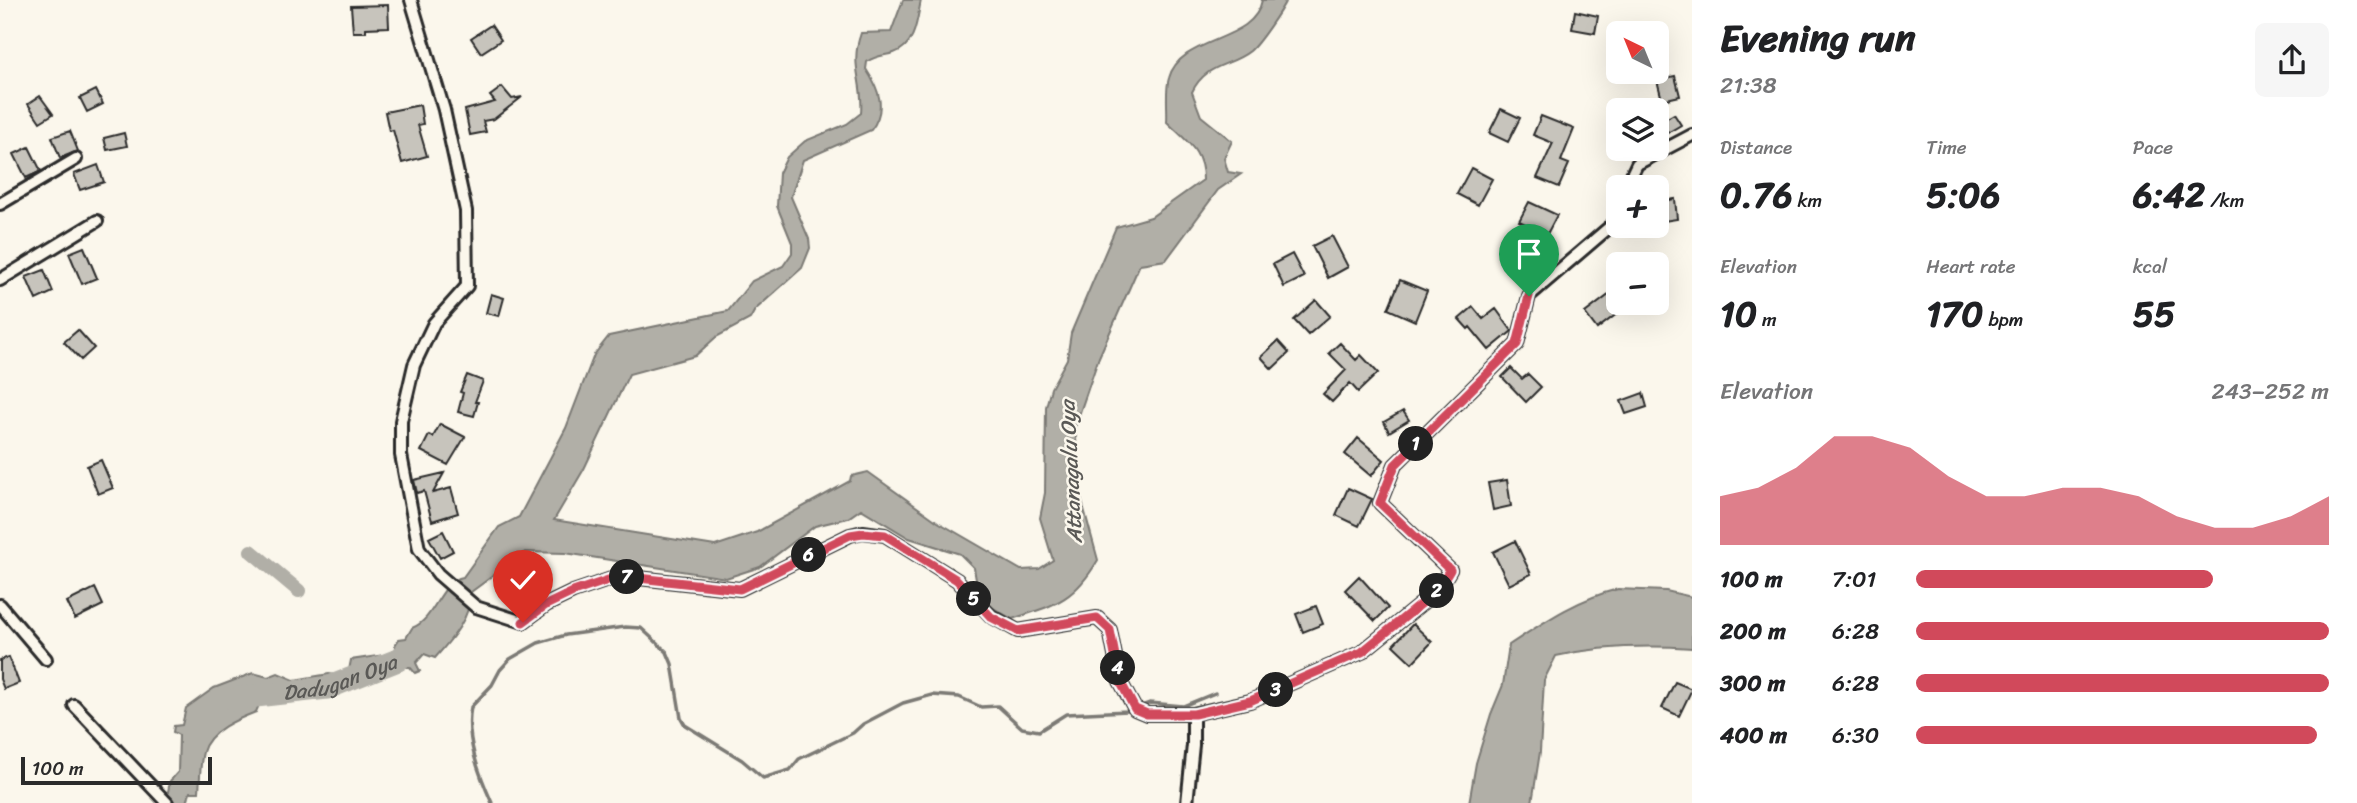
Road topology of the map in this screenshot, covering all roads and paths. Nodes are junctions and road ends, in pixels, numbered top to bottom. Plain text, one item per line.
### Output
1 (411, 0) edge
2 (1692, 135) edge
3 (76, 159) dead end
4 (1632, 175) edge
5 (0, 204) edge
6 (97, 221) dead end
7 (1606, 230) edge
8 (0, 280) edge
9 (0, 604) edge
10 (46, 659) dead end
11 (74, 705) dead end
12 (1194, 714) junction
13 (167, 803) edge
14 (1187, 803) edge

1 - 12 street
2 - 4 street
3 - 5 street
6 - 8 street
7 - 12 street
9 - 10 street
11 - 13 street
12 - 14 street

